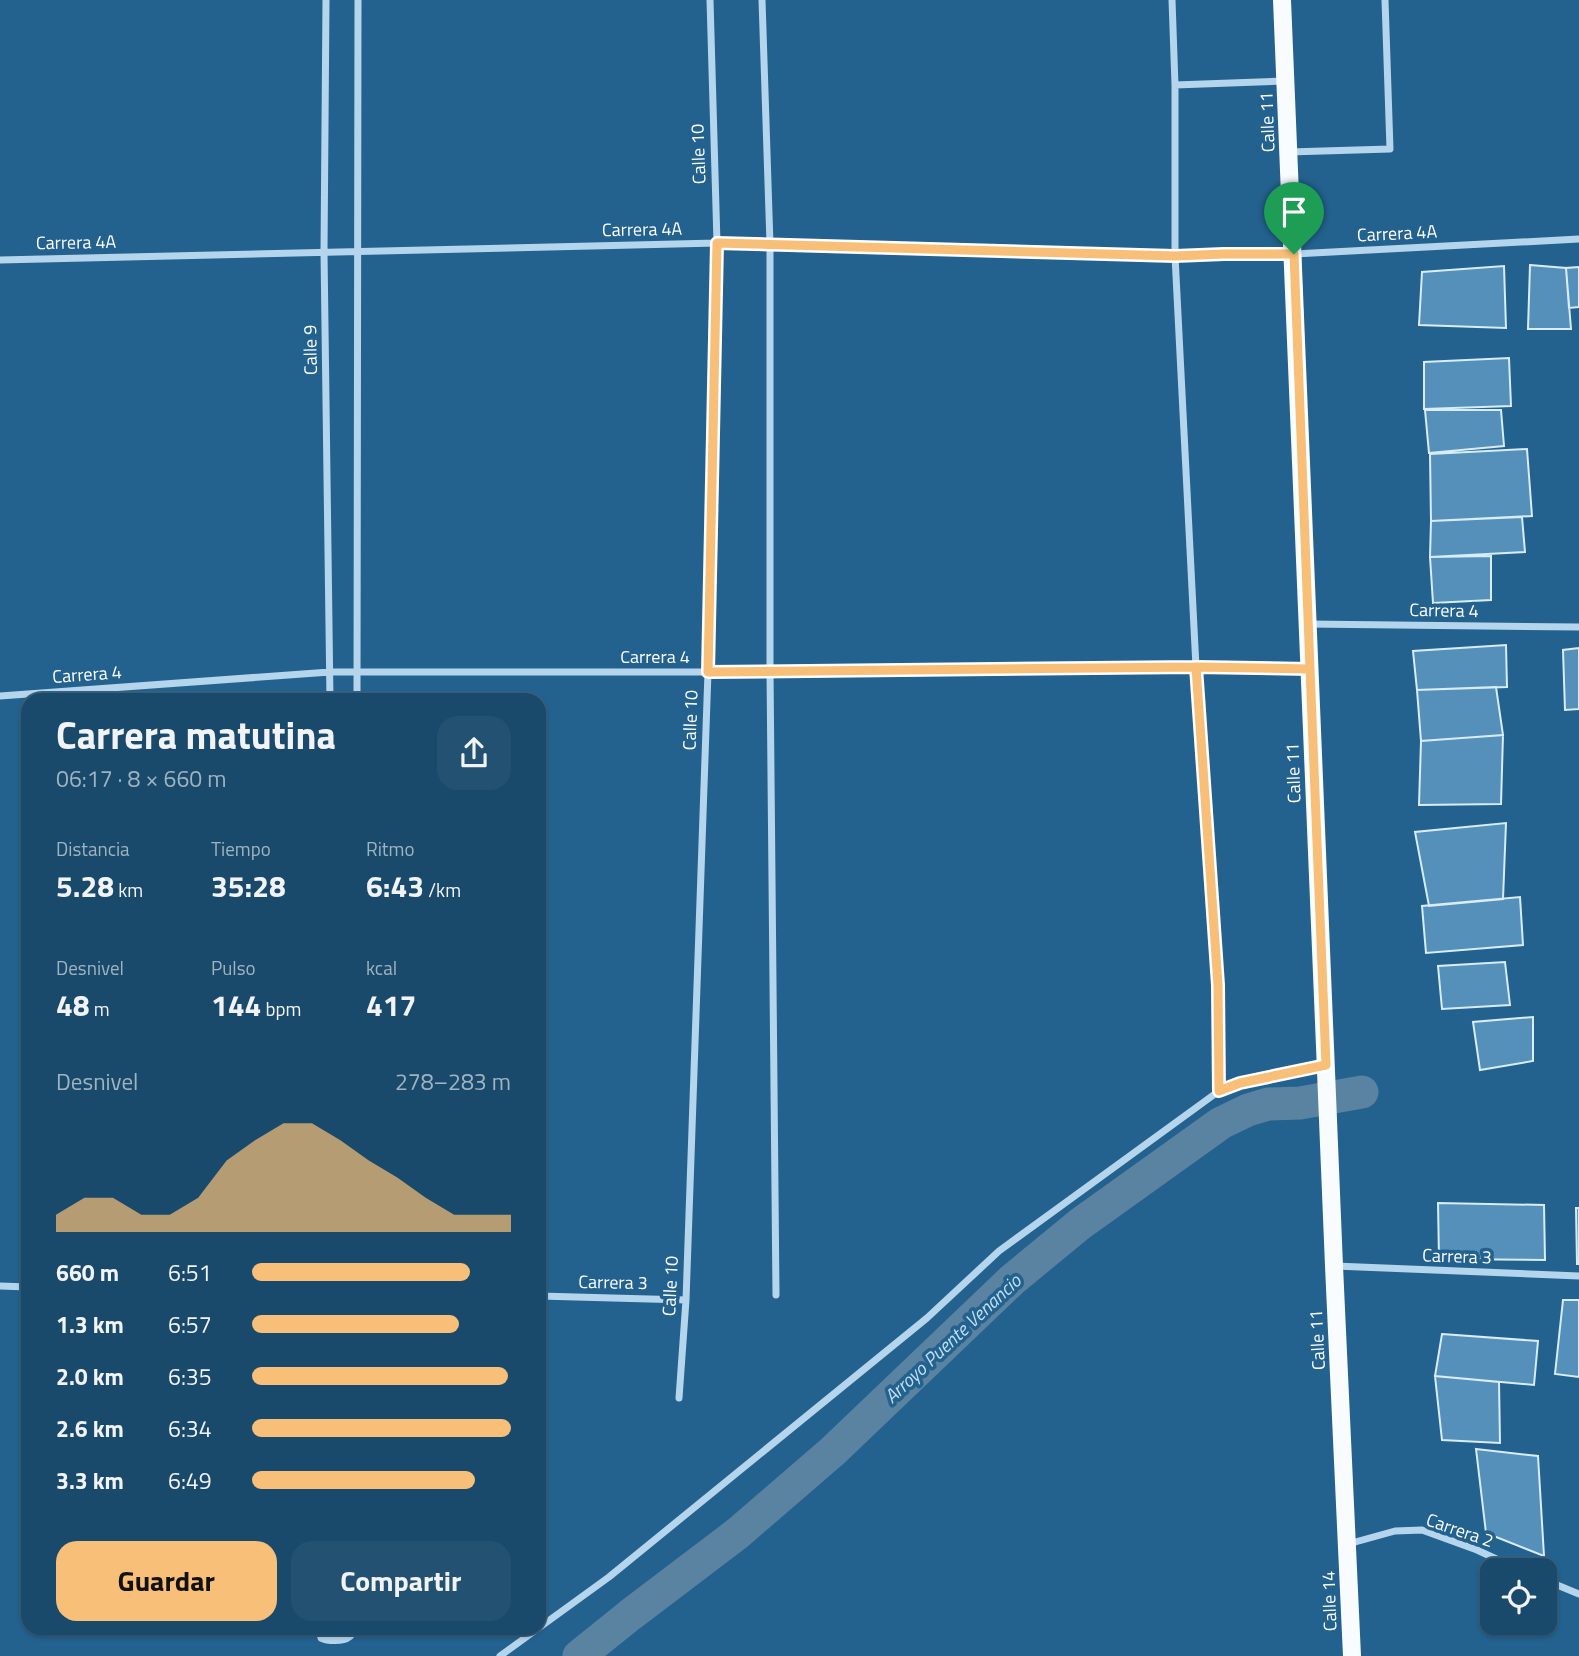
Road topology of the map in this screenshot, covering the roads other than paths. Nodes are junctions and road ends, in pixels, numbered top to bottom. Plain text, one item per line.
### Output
1 (326, 0) edge
2 (358, 0) edge
3 (710, 0) edge
4 (762, 0) edge
5 (1172, 0) edge
6 (1282, 0) edge
7 (1385, 0) edge
8 (1286, 81) junction
9 (1175, 85) junction
10 (1289, 152) junction
11 (1579, 239) edge
12 (717, 243) junction
13 (770, 244) junction
14 (324, 251) junction
15 (357, 252) junction
16 (1294, 254) junction
17 (1175, 256) junction
18 (0, 260) edge
19 (1308, 624) junction
20 (1579, 627) edge
21 (1196, 667) junction
22 (1310, 669) junction
23 (770, 671) junction
24 (330, 672) junction
25 (357, 672) junction
26 (708, 672) junction
27 (41, 693) edge
28 (330, 693) edge
29 (357, 693) edge
30 (21, 694) edge
31 (0, 696) edge
32 (1326, 1067) junction
33 (1219, 1091) junction
34 (1334, 1266) junction
35 (1579, 1276) edge
36 (0, 1286) edge
37 (21, 1287) edge
38 (776, 1295) dead end
39 (546, 1296) edge
40 (686, 1300) junction
41 (679, 1398) dead end
42 (1348, 1544) junction
43 (1494, 1558) edge
44 (1557, 1585) edge
45 (1579, 1594) edge
46 (546, 1623) edge
47 (320, 1635) edge
48 (352, 1635) edge
49 (529, 1635) edge
50 (500, 1656) edge
51 (1352, 1656) edge

1 - 14 street, Calle 9
2 - 15 street
3 - 12 street, Calle 10
4 - 13 street
5 - 9 street
6 - 8 main road, Calle 11
7 - 10 street
8 - 9 street
8 - 10 main road, Calle 11
9 - 17 street
10 - 16 main road, Calle 11
11 - 16 street, Carrera 4A
12 - 13 street, Carrera 4A
12 - 15 street, Carrera 4A
12 - 26 street, Calle 10
13 - 17 street, Carrera 4A
13 - 23 street
14 - 15 street, Carrera 4A
14 - 18 street, Carrera 4A
14 - 24 street, Calle 9
15 - 25 street
16 - 17 street, Carrera 4A
16 - 19 main road, Calle 11
17 - 21 street
19 - 20 street, Carrera 4
19 - 22 main road, Calle 11
21 - 22 street, Carrera 4
21 - 23 street, Carrera 4
21 - 33 street
22 - 32 main road, Calle 11
23 - 26 street, Carrera 4
23 - 38 street
24 - 25 street, Carrera 4
24 - 27 street, Carrera 4
24 - 28 street, Calle 9
25 - 26 street, Carrera 4
25 - 29 street
26 - 40 street, Calle 10
30 - 31 street, Carrera 4
32 - 33 street
32 - 34 main road, Calle 11
33 - 46 street
34 - 35 street, Carrera 3
34 - 42 main road, Calle 11
36 - 37 street
39 - 40 street, Carrera 3
40 - 41 street, Calle 10
42 - 43 street, Carrera 2
42 - 51 main road, Calle 14
44 - 45 street
47 - 48 street
49 - 50 street

